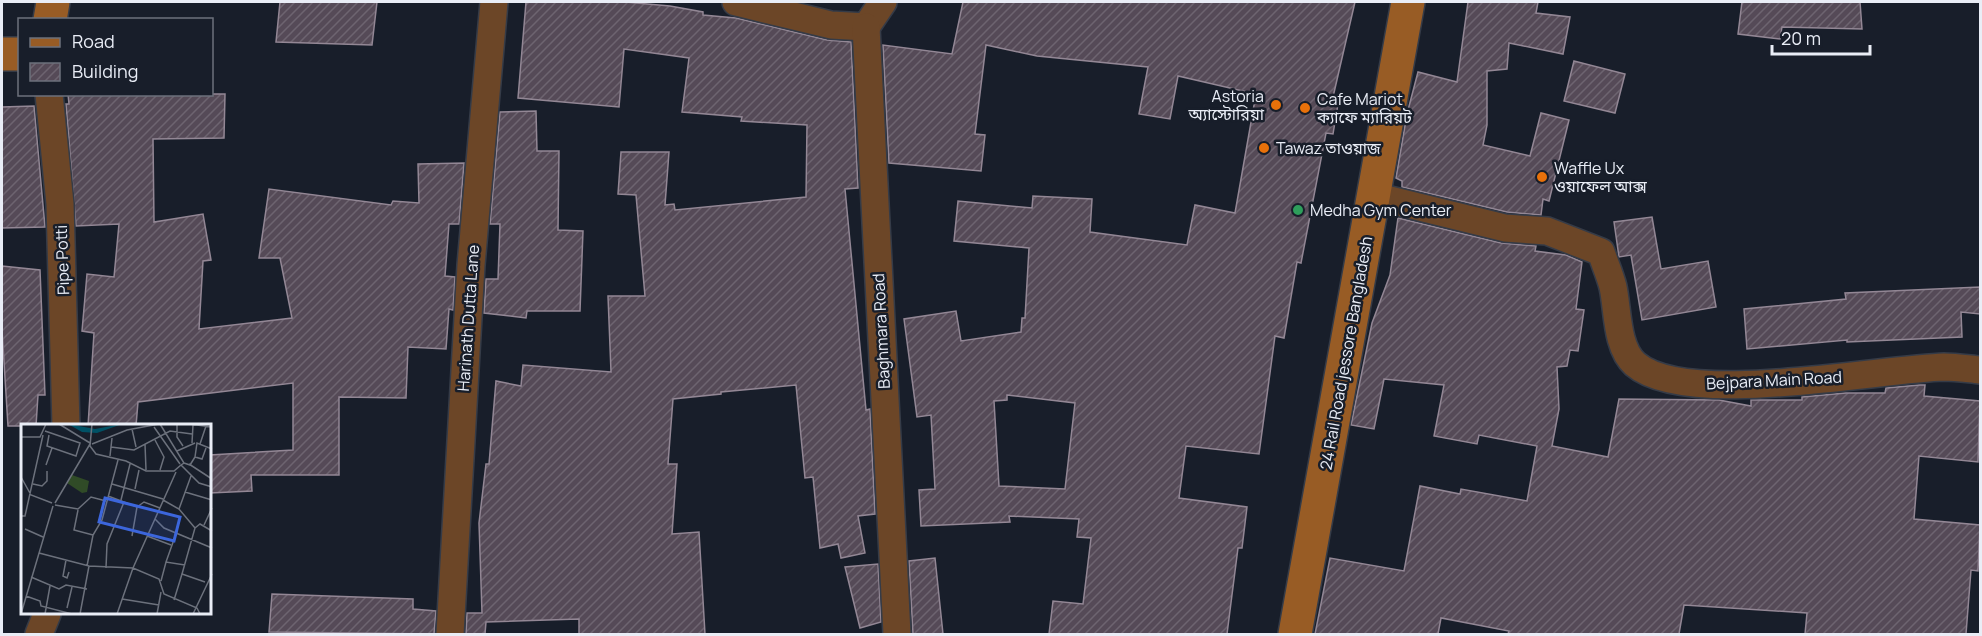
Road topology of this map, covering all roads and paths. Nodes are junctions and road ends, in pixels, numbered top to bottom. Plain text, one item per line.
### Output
1 (53, 2) edge
2 (494, 2) edge
3 (736, 2) edge
4 (883, 2) edge
5 (1408, 2) edge
6 (50, 18) edge
7 (866, 27) junction
8 (2, 54) edge
9 (18, 54) edge
10 (49, 96) edge
11 (1374, 195) junction
12 (1980, 370) edge
13 (66, 424) edge
14 (47, 615) edge
15 (39, 634) edge
16 (450, 634) edge
17 (897, 634) edge
18 (1295, 634) edge

1 - 6 street
2 - 16 street, Harinath Dutta Lane
3 - 7 street
4 - 7 street
5 - 11 street, 24 Rail Road jessore Bangladesh
7 - 17 street, Baghmara Road
8 - 9 street
10 - 13 street, Pipe Potti
11 - 12 street, Bejpara Main Road
11 - 18 street, 24 Rail Road jessore Bangladesh
14 - 15 street

